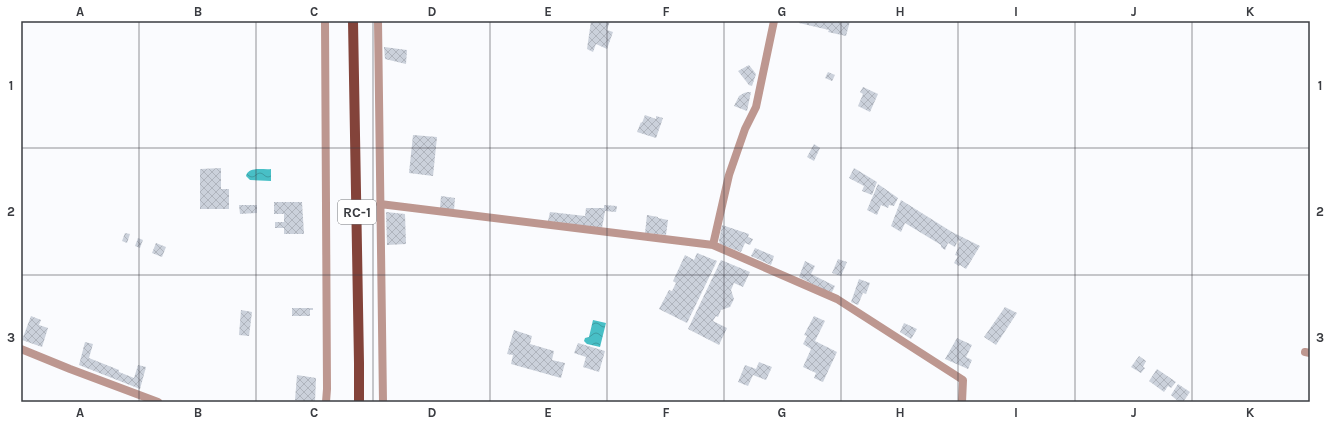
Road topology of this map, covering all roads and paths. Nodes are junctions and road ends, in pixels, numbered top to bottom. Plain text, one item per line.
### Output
1 (325, 21) edge
2 (353, 21) edge
3 (378, 21) edge
4 (774, 21) edge
5 (380, 204) junction
6 (713, 245) junction
7 (21, 349) edge
8 (357, 399) edge
9 (158, 402) edge
10 (326, 402) edge
11 (383, 402) edge
12 (962, 402) edge

1 - 10 street
2 - 8 main road, RC-1
3 - 5 street
4 - 6 street
5 - 6 street
5 - 11 street
6 - 12 street
7 - 9 street

